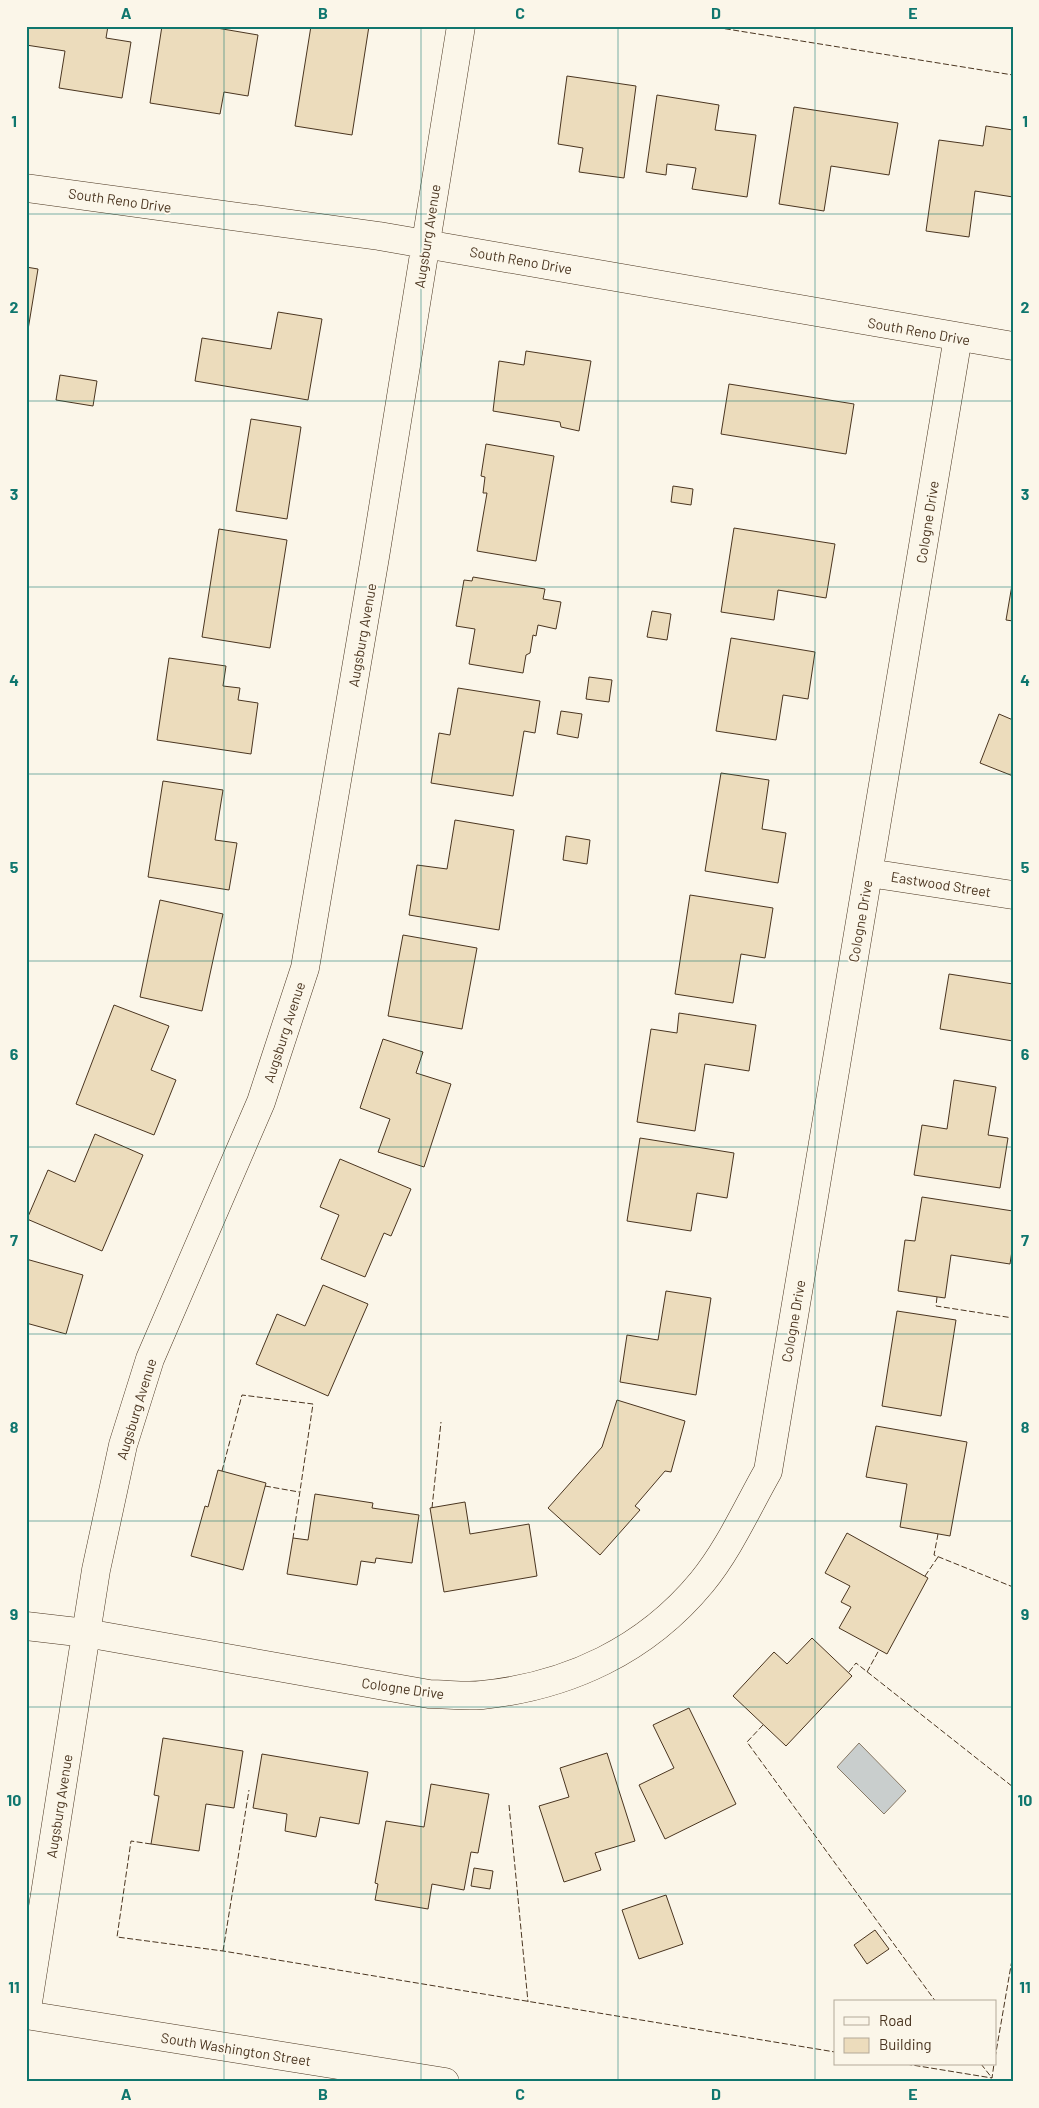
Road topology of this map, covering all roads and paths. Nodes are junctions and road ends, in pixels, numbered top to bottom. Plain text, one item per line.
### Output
1 (461, 26) edge
2 (26, 188) edge
3 (426, 244) junction
4 (958, 338) junction
5 (1013, 346) edge
6 (868, 874) junction
7 (1013, 895) edge
8 (26, 1626) edge
9 (86, 1634) junction
10 (26, 2015) edge
11 (445, 2082) edge

1 - 3 street, Augsburg Avenue
2 - 3 street, South Reno Drive
3 - 4 street, South Reno Drive
3 - 9 street, Augsburg Avenue
4 - 5 street, South Reno Drive
4 - 6 street, Cologne Drive
6 - 7 street, Eastwood Street
6 - 9 street, Cologne Drive
8 - 9 street, Cologne Drive
9 - 10 street, Augsburg Avenue
10 - 11 street, South Washington Street

